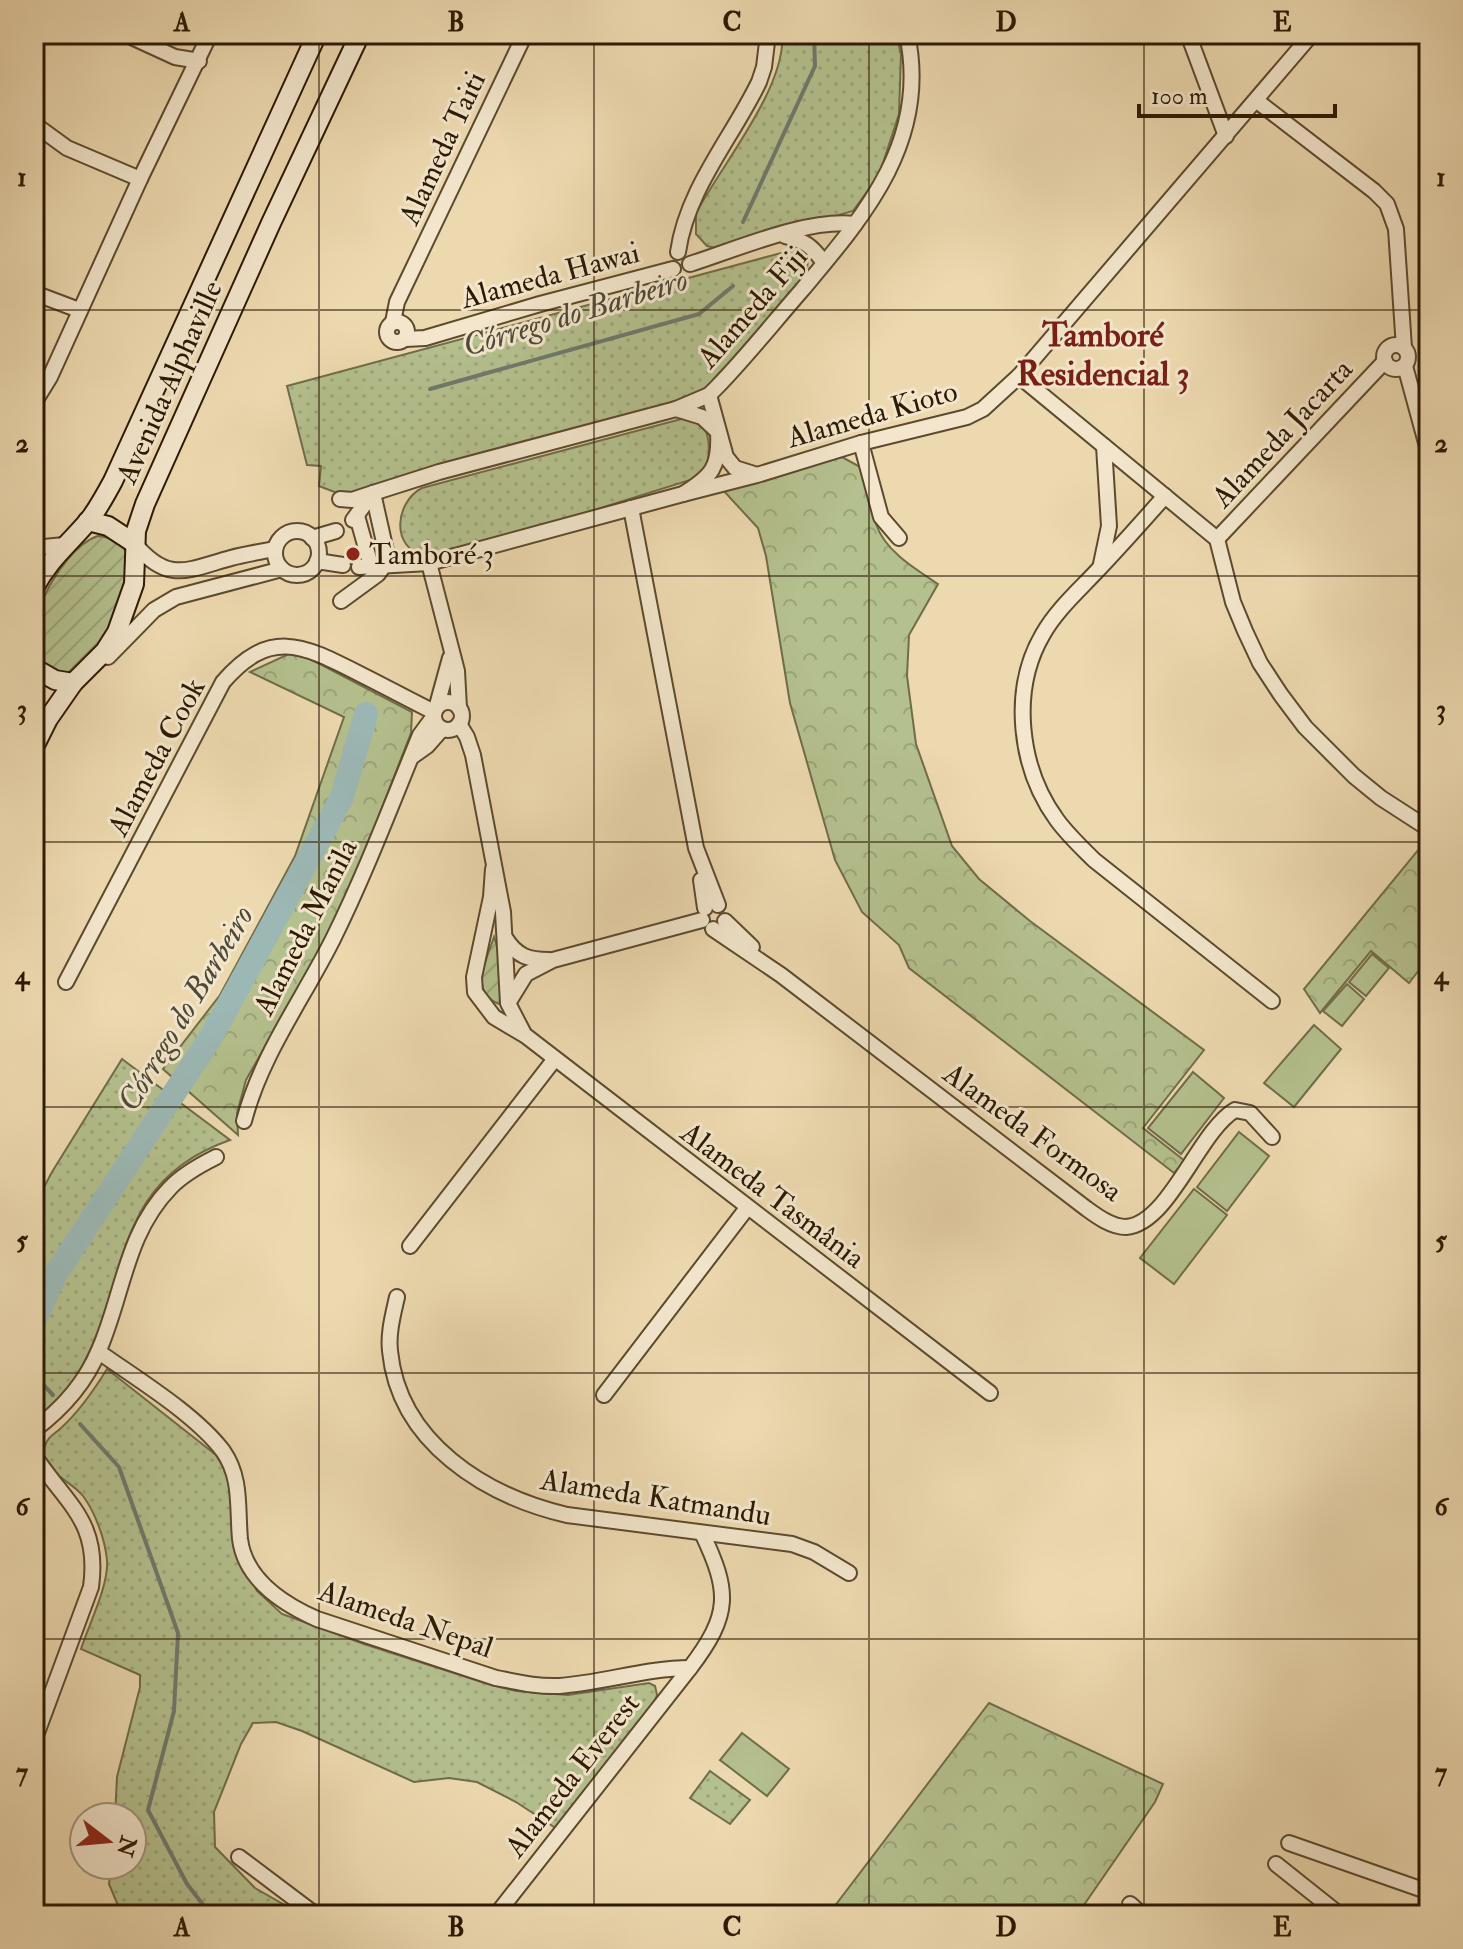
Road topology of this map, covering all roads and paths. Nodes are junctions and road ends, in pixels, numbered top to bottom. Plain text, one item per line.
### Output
1 (125, 34) edge
2 (210, 34) edge
3 (317, 34) edge
4 (360, 34) edge
5 (525, 34) edge
6 (768, 34) edge
7 (907, 34) edge
8 (1188, 34) edge
9 (1312, 34) edge
10 (199, 61) junction
11 (1257, 101) junction
12 (34, 124) edge
13 (1226, 136) junction
14 (140, 179) junction
15 (855, 224) junction
16 (780, 235) junction
17 (678, 252) junction
18 (824, 263) junction
19 (690, 264) junction
20 (673, 269) junction
21 (34, 293) edge
22 (79, 310) junction
23 (401, 327) joint
24 (1404, 348) junction
25 (1385, 361) junction
26 (1405, 366) junction
27 (1019, 376) junction
28 (709, 395) junction
29 (34, 403) edge
30 (676, 409) junction
31 (718, 432) junction
32 (861, 443) junction
33 (1104, 446) junction
34 (1429, 454) edge
35 (757, 475) junction
36 (373, 493) junction
37 (683, 494) junction
38 (1165, 496) junction
39 (340, 499) dead end
40 (631, 508) junction
41 (88, 521) junction
42 (1109, 526) junction
43 (1139, 526) junction
44 (336, 531) dead end
45 (312, 538) junction
46 (899, 538) dead end
47 (1217, 539) junction
48 (134, 543) junction
49 (64, 545) junction
50 (34, 548) edge
51 (275, 549) junction
52 (317, 561) junction
53 (429, 563) junction
54 (387, 564) junction
55 (343, 565) dead end
56 (1100, 568) junction
57 (282, 569) junction
58 (34, 588) edge
59 (341, 601) dead end
60 (451, 650) junction
61 (34, 668) edge
62 (73, 683) junction
63 (459, 708) junction
64 (435, 712) junction
65 (450, 728) junction
66 (34, 747) edge
67 (413, 756) junction
68 (1429, 829) edge
69 (493, 869) junction
70 (712, 917) junction
71 (483, 937) junction
72 (505, 937) junction
73 (553, 960) junction
74 (66, 982) dead end
75 (1272, 1001) dead end
76 (481, 1002) junction
77 (508, 1003) junction
78 (526, 1036) junction
79 (554, 1060) junction
80 (244, 1121) dead end
81 (1272, 1137) dead end
82 (216, 1157) dead end
83 (747, 1208) junction
84 (410, 1246) dead end
85 (397, 1297) dead end
86 (99, 1352) junction
87 (990, 1393) dead end
88 (604, 1395) dead end
89 (34, 1430) edge
90 (34, 1455) edge
91 (34, 1473) edge
92 (52, 1482) junction
93 (702, 1533) junction
94 (849, 1573) dead end
95 (690, 1668) junction
96 (648, 1671) junction
97 (669, 1693) junction
98 (34, 1741) edge
99 (1289, 1843) dead end
100 (239, 1857) dead end
101 (1276, 1864) dead end
102 (1429, 1892) edge
103 (1130, 1904) dead end
104 (316, 1915) edge
105 (496, 1915) edge
106 (1142, 1915) edge
107 (1340, 1915) edge

1 - 10 street
2 - 10 street
3 - 41 main road, Avenida Alphaville
4 - 48 main road, Avenida Alphaville
5 - 23 street, Alameda Taiti
6 - 17 street
7 - 15 street, Alameda Fiji
8 - 13 street
9 - 11 street, Alameda Kioto
10 - 14 street
11 - 13 street, Alameda Kioto
11 - 24 street
12 - 14 street
13 - 27 street, Alameda Kioto
14 - 22 street
15 - 16 street
15 - 18 street, Alameda Fiji
16 - 18 street
16 - 19 street
17 - 19 street
17 - 20 street
18 - 28 street, Alameda Fiji
19 - 20 street
20 - 23 street, Alameda Hawai
21 - 22 street
22 - 29 street
24 - 25 street
24 - 26 street
25 - 26 street
25 - 47 street, Alameda Jacarta
26 - 34 street
27 - 32 street, Alameda Kioto
27 - 33 street
28 - 30 street, Alameda Fiji
28 - 31 street
30 - 31 street
30 - 36 street, Alameda Fiji
31 - 35 street, Alameda Kioto
31 - 37 street, Alameda Kioto
32 - 35 street, Alameda Kioto
32 - 46 street
33 - 38 street
33 - 42 street
35 - 37 street, Alameda Kioto
36 - 39 street, Alameda Fiji
36 - 54 street
36 - 54 street, Alameda Kioto
37 - 40 street, Alameda Kioto
38 - 43 street
38 - 47 street
40 - 53 street, Alameda Kioto
40 - 70 street
41 - 48 main road
41 - 49 main road, Avenida Alphaville
42 - 43 street
42 - 56 street
43 - 56 street
44 - 45 street
45 - 51 street
45 - 52 street
47 - 68 street
48 - 51 street
48 - 62 main road, Avenida Alphaville
49 - 50 street
49 - 58 main road, Avenida Alphaville
51 - 57 street
52 - 55 street
52 - 57 street
53 - 54 street, Alameda Kioto
53 - 60 street
54 - 59 street
56 - 75 street
57 - 62 street
60 - 63 street
60 - 64 street
61 - 62 main road
62 - 66 main road, Avenida Alphaville
63 - 64 street
63 - 65 street
64 - 65 street
64 - 67 street, Alameda Manila
64 - 74 street, Alameda Cook
65 - 67 street, Alameda Manila
65 - 69 street, Alameda Tasmânia
67 - 80 street, Alameda Manila
69 - 71 street, Alameda Tasmânia
69 - 72 street, Alameda Tasmânia
70 - 73 street
70 - 81 street, Alameda Formosa
71 - 72 street
71 - 76 street, Alameda Tasmânia
72 - 73 street
72 - 77 street, Alameda Tasmânia
73 - 77 street
76 - 77 street
76 - 78 street, Alameda Tasmânia
77 - 78 street, Alameda Tasmânia
78 - 79 street, Alameda Tasmânia
79 - 83 street, Alameda Tasmânia
79 - 84 street
82 - 86 street
83 - 87 street, Alameda Tasmânia
83 - 88 street
85 - 93 street, Alameda Katmandu
86 - 89 street
86 - 96 street, Alameda Nepal
90 - 92 street
91 - 92 street
92 - 98 street
93 - 94 street, Alameda Katmandu
93 - 95 street, Alameda Everest
95 - 96 street, Alameda Nepal
95 - 97 street, Alameda Everest
96 - 97 street
97 - 105 street, Alameda Everest
99 - 102 street
100 - 104 street
101 - 107 street
103 - 106 street

